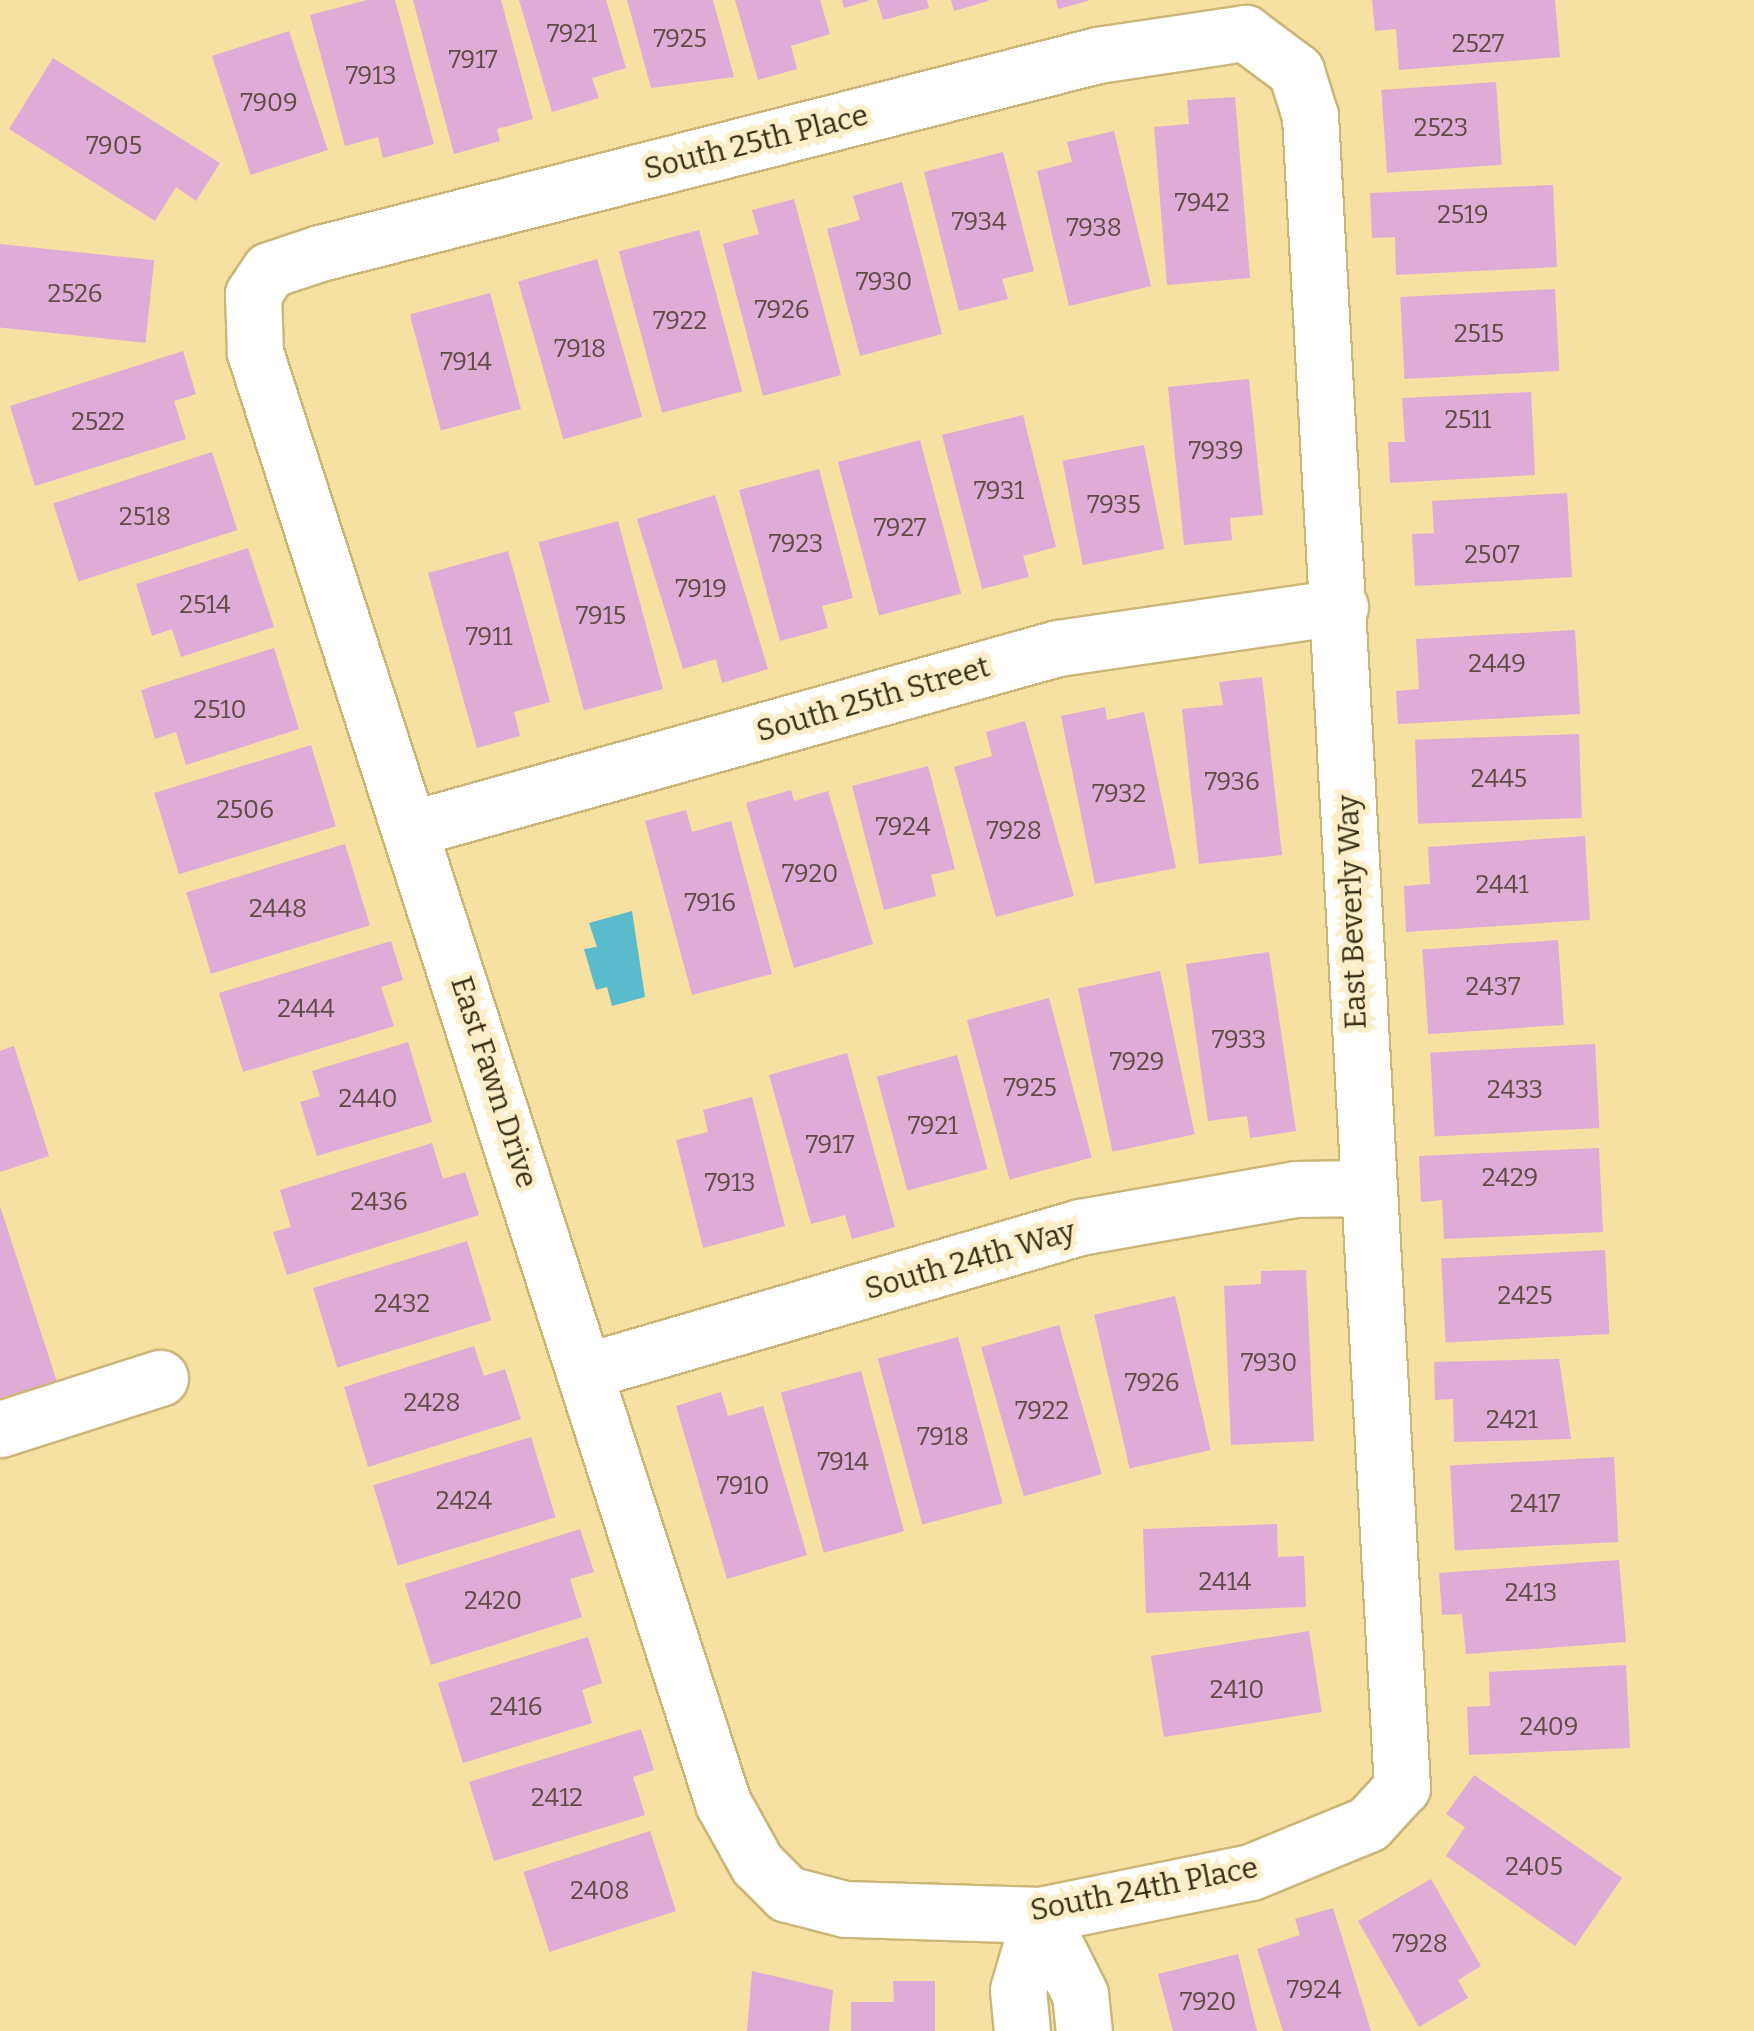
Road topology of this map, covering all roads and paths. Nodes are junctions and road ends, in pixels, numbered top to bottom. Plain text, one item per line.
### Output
1 (1274, 46) joint
2 (253, 294) joint
3 (1340, 607) junction
4 (414, 828) junction
5 (1363, 1188) junction
6 (586, 1371) junction
7 (160, 1378) dead end
8 (0, 1430) edge
9 (1402, 1787) joint
10 (757, 1864) joint
11 (1040, 1915) junction
12 (1022, 2031) edge
13 (1084, 2031) edge

1 - 2 street, South 25th Place
1 - 3 street, East Beverly Way
2 - 4 street, East Fawn Drive
3 - 4 street, South 25th Street
3 - 5 street, East Beverly Way
4 - 6 street, East Fawn Drive
5 - 6 street, South 24th Way
5 - 9 street, East Beverly Way
6 - 10 street, East Fawn Drive
7 - 8 street
9 - 11 street, South 24th Place
10 - 11 street, South 24th Place
11 - 12 street
11 - 13 street

